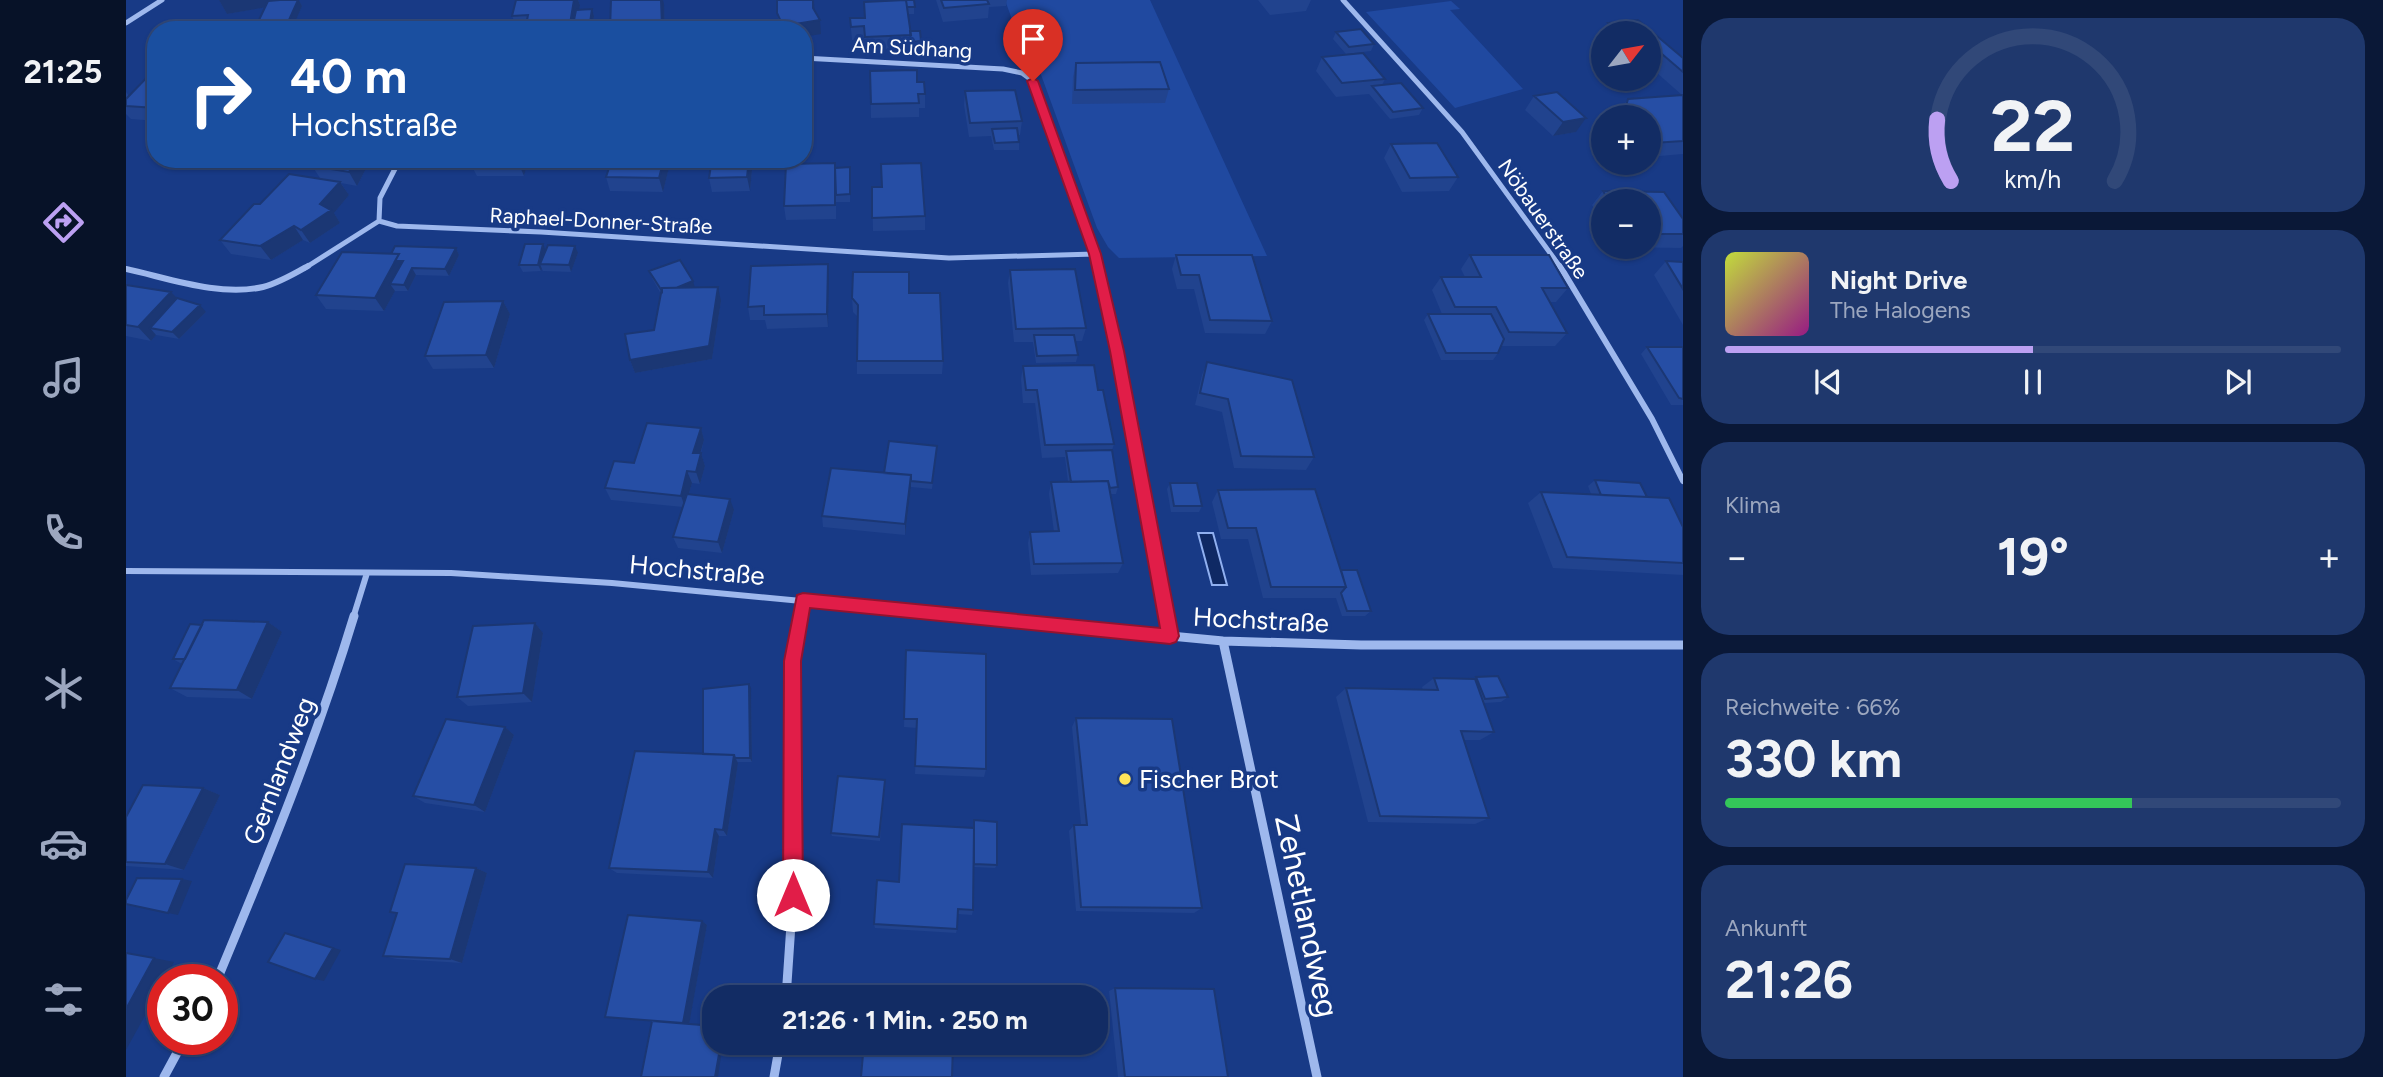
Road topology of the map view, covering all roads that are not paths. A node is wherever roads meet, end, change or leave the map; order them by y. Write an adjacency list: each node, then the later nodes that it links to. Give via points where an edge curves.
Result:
1 (162, 0): 3 (street)
2 (1343, 0): 9 (street, Nöbauerstraße, via 1462,132 1559,265 1652,419)
3 (126, 23)
4 (812, 59): 7 (street, Am Südhang, via 1028,75)
5 (395, 168): 6 (street, via 378,202)
6 (379, 221): 7 (street, Raphael-Donner-Straße, via 397,226 948,258); 8 (street, via 292,274 251,289 227,289)
7 (1095, 254): 13 (street)
8 (126, 269)
9 (1683, 481)
10 (126, 571): 11 (street, Hochstraße)
11 (367, 573): 12 (street, Hochstraße, via 599,582); 16 (street, Gernlandweg, via 330,696)
12 (803, 600): 13 (street, Hochstraße); 17 (street, via 793,661 793,895)
13 (1170, 636): 14 (street, Hochstraße)
14 (1223, 642): 15 (street, Hochstraße); 22 (street, Zehetlandweg)
15 (1683, 645)
16 (224, 964)
17 (787, 985)
18 (176, 1055): 20 (street)
19 (778, 1055): 21 (street)
20 (164, 1077)
21 (774, 1077)
22 (1317, 1077)

